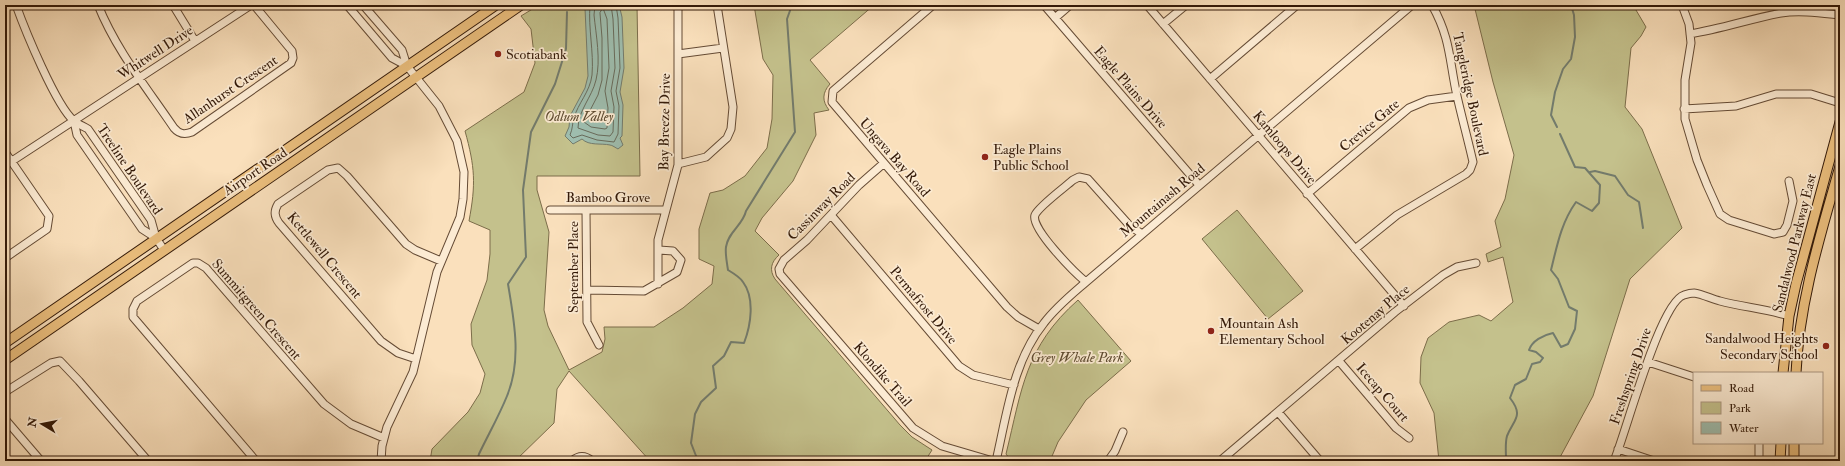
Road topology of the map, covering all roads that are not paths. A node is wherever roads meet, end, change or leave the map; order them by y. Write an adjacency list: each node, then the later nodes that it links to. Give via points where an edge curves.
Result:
1 (16, 5): 35 (street, Treeline Boulevard, via 45,73)
2 (98, 5): 30 (street)
3 (174, 5): 25 (street)
4 (251, 5): 25 (street, Whitwell Drive)
5 (254, 5): 30 (street, Allanhurst Crescent, via 292,51 291,63 192,132 177,132)
6 (347, 5): 28 (street, via 392,58)
7 (363, 5): 28 (street, via 402,50)
8 (496, 5): 28 (main road, Airport Road)
9 (521, 5): 29 (main road, Airport Road)
10 (678, 5): 27 (street, Bay Breeze Drive)
11 (717, 5): 26 (street)
12 (933, 5): 40 (street, Ungava Bay Road, via 833,90 834,105)
13 (1044, 5): 22 (street, Eagle Plains Drive)
14 (1070, 5): 22 (street)
15 (1146, 5): 23 (street, Kamloops Drive)
16 (1186, 5): 23 (street)
17 (1297, 5): 31 (street)
18 (1412, 5): 37 (street, Mountainash Road)
19 (1432, 5): 32 (street, Tangleridge Boulevard, via 1446,34)
20 (1682, 5): 24 (street)
21 (1840, 15): 24 (street, via 1781,13)
22 (1055, 18): 44 (street, Eagle Plains Drive)
23 (1163, 24): 31 (street, Kamloops Drive)
24 (1690, 34): 34 (street)
25 (195, 41): 30 (street, Whitwell Drive)
26 (723, 48): 27 (street); 41 (street, via 733,109 730,132 706,157)
27 (678, 54): 41 (street, Bay Breeze Drive)
28 (407, 66): 29 (street); 51 (main road, Airport Road)
29 (416, 77): 53 (main road, Airport Road); 56 (street, via 449,123 457,141 464,172 460,217)
30 (139, 78): 35 (street, Whitwell Drive)
31 (1210, 79): 37 (street, Kamloops Drive)
32 (1457, 96): 45 (street, Crevice Gate, via 1428,100 1408,108); 52 (street, Tangleridge Boulevard, via 1473,162 1470,170 1397,215)
33 (1840, 103): 34 (street, via 1811,94 1776,94 1736,106)
34 (1684, 109): 43 (street, via 1697,160 1720,214 1748,227 1774,234 1783,232 1793,201)
35 (74, 121): 39 (street, Whitwell Drive); 51 (street, Treeline Boulevard, via 78,135 142,229); 51 (street, Treeline Boulevard, via 88,129 151,220)
36 (1840, 122): 63 (main road, Sandalwood Parkway East)
37 (1258, 135): 44 (street, Mountainash Road); 45 (street, Kamloops Drive)
38 (5, 152): 39 (street)
39 (12, 161): 55 (street, via 49,216 49,223 47,229)
40 (884, 163): 49 (street, Cassinway Road); 64 (street, Ungava Bay Road, via 1007,307 1018,317)
41 (678, 164): 48 (street, Bay Breeze Drive, via 678,172)
42 (1840, 166): 72 (main road, Sandalwood Parkway East, via 1802,315)
43 (1789, 181)
44 (1199, 185): 50 (street, Mountainash Road)
45 (1307, 194): 52 (street, Kamloops Drive)
46 (550, 210): 47 (street, Bamboo Grove)
47 (586, 210): 48 (street, Bamboo Grove); 61 (street, September Place)
48 (666, 210): 54 (street, Bay Breeze Drive, via 658,240)
49 (831, 215): 58 (street, Cassinway Road, via 784,260); 74 (street, Permafrost Drive, via 959,366 973,376)
50 (1142, 234): 59 (street, Mountainash Road); 59 (street, via 1130,226 1088,178 1079,177 1073,180 1035,214 1034,220 1038,230)
51 (156, 238): 53 (street, Treeline Boulevard); 65 (main road, Airport Road)
52 (1355, 249): 62 (street, Kamloops Drive)
53 (164, 250): 68 (main road, Airport Road)
54 (659, 250): 60 (street, Bay Breeze Drive); 60 (street, via 673,251 681,260 677,272)
55 (5, 258)
56 (440, 262): 67 (street); 67 (street, Kettlewell Crescent, via 406,244 338,168 328,170 275,208 279,222 381,341 398,353)
57 (1476, 263): 62 (street, Kootenay Place, via 1457,266)
58 (780, 269): 92 (street, Klondike Trail, via 783,278 913,428 946,448)
59 (1086, 282): 64 (street, Mountainash Road, via 1054,311)
60 (658, 284): 61 (street, via 644,291)
61 (587, 290): 66 (street, September Place, via 587,322)
62 (1404, 306): 69 (street, Kootenay Place)
63 (1789, 316): 70 (street, Freshspring Drive, via 1694,293 1683,295 1670,308 1651,347); 71 (main road, Sandalwood Parkway East)
64 (1039, 329): 74 (street, Mountainash Road, via 1024,357)
65 (5, 343)
66 (600, 345)
67 (416, 359): 79 (street, via 411,379 390,418)
68 (5, 360)
69 (1339, 361): 76 (street, Kootenay Place); 80 (street, Icecap Court, via 1396,428)
70 (1648, 362): 73 (street); 84 (street, Freshspring Drive)
71 (1783, 372)
72 (1796, 372)
73 (1693, 377)
74 (1014, 385): 92 (street, Mountainash Road)
75 (5, 392): 87 (street, via 51,363 60,361)
76 (1278, 412): 85 (street, Kootenay Place); 94 (street)
77 (5, 419): 86 (street)
78 (1123, 432): 93 (street)
79 (384, 438): 88 (street, Summitgreen Crescent, via 351,424 324,404 206,268 193,263 137,301 133,309 134,317); 89 (street)
80 (1409, 438)
81 (1759, 444): 97 (street)
82 (1781, 444): 98 (main road)
83 (1794, 444): 99 (main road)
84 (1618, 449): 95 (street, Freshspring Drive); 96 (street)
85 (1223, 460)
86 (41, 461)
87 (148, 461)
88 (256, 461)
89 (381, 461)
90 (572, 461): 91 (street, via 582,456)
91 (592, 461)
92 (994, 461)
93 (1108, 461)
94 (1320, 461)
95 (1614, 461)
96 (1654, 461)
97 (1757, 461)
98 (1780, 461)
99 (1794, 461)

